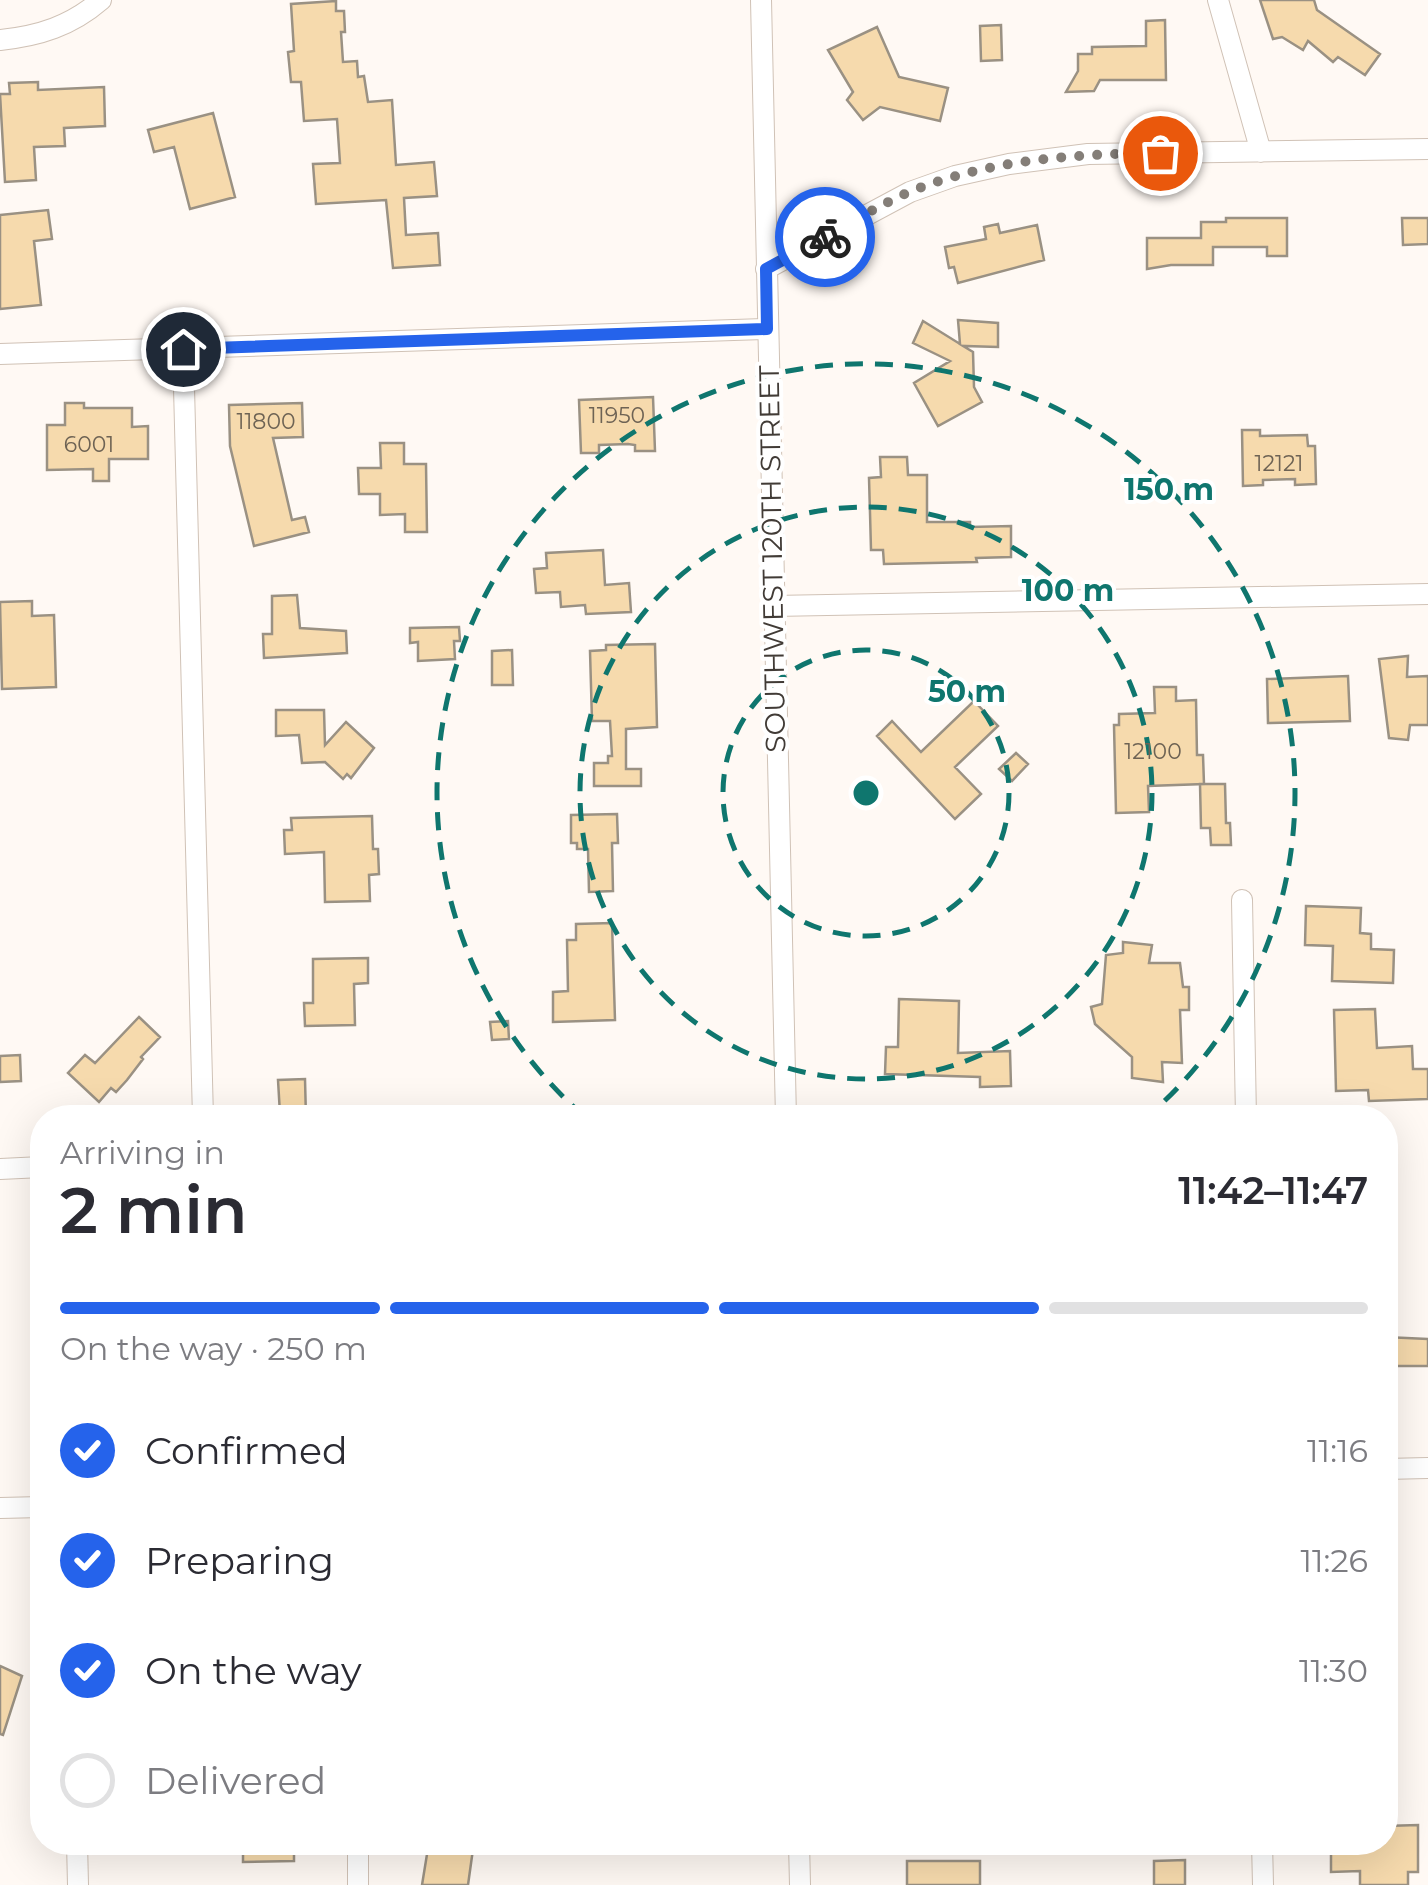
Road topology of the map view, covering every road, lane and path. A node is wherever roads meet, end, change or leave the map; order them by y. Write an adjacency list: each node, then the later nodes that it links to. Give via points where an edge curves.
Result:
1 (101, 0): 4 (street, via 61,27)
2 (761, 0): 7 (street, SOUTHWEST 120TH STREET)
3 (1218, 0): 6 (street)
4 (0, 40)
5 (1428, 149): 6 (street)
6 (1260, 152): 7 (street, via 1088,154 979,170 910,192)
7 (766, 269): 8 (street, SOUTHWEST 120TH STREET)
8 (767, 329): 9 (street); 12 (street, SOUTHWEST 120TH STREET)
9 (183, 349): 10 (street); 14 (street)
10 (0, 354)
11 (1428, 594): 12 (street)
12 (773, 606): 15 (street, SOUTHWEST 120TH STREET)
13 (1242, 900): 16 (street)
14 (203, 1105)
15 (786, 1105)
16 (1246, 1105)
17 (30, 1167): 18 (street)
18 (0, 1168)
19 (1428, 1468): 20 (street)
20 (1398, 1469)
21 (30, 1507): 22 (street)
22 (0, 1508)
23 (77, 1855): 27 (street)
24 (358, 1855): 28 (street)
25 (799, 1855): 29 (street)
26 (1262, 1855): 30 (street)
27 (78, 1885)
28 (358, 1885)
29 (800, 1885)
30 (1262, 1885)

